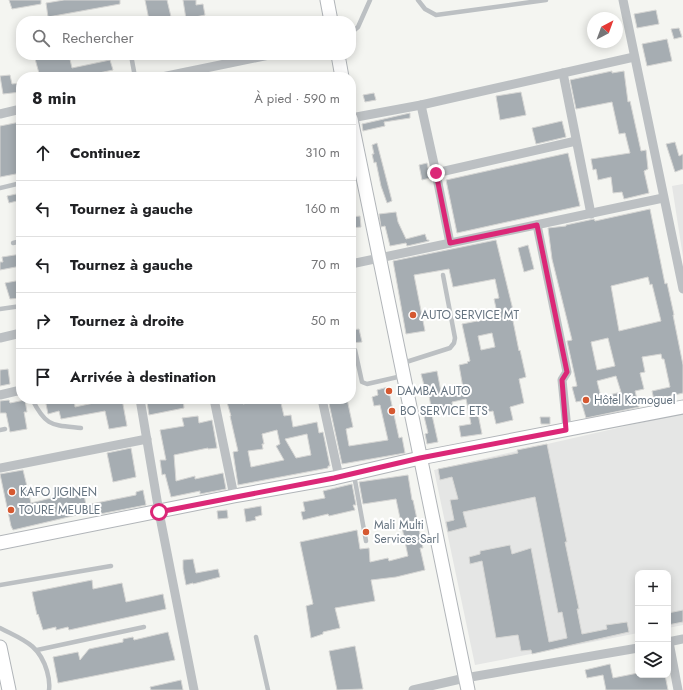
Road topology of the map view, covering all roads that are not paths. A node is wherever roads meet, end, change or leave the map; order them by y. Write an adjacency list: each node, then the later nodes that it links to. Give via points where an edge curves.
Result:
1 (327, 0): 6 (main road)
2 (370, 0): 7 (lane)
3 (418, 0): 4 (lane, via 425,9 436,15)
4 (546, 0)
5 (623, 0): 8 (street)
6 (330, 16)
7 (356, 29)
8 (634, 57): 15 (street); 25 (street)
9 (132, 60): 12 (lane)
10 (245, 60): 13 (street)
11 (339, 60): 14 (main road)
12 (134, 72)
13 (186, 72)
14 (341, 72)
15 (562, 73): 16 (street); 20 (street)
16 (421, 105): 19 (street); 22 (street)
17 (16, 110): 18 (street)
18 (0, 114)
19 (356, 118)
20 (576, 142): 22 (street); 26 (street)
21 (356, 144): 31 (main road)
22 (436, 173): 30 (street)
23 (16, 184): 24 (lane)
24 (0, 188)
25 (664, 198): 26 (street); 34 (street)
26 (590, 214): 27 (street)
27 (537, 225): 30 (street); 49 (street, via 567,372 562,380)
28 (16, 242): 29 (lane)
29 (13, 243)
30 (450, 243): 31 (street)
31 (379, 258): 32 (street); 40 (main road)
32 (356, 263)
33 (442, 275): 40 (lane, via 454,343 450,348)
34 (683, 290)
35 (16, 307): 36 (lane)
36 (0, 309)
37 (16, 334): 38 (street)
38 (0, 338)
39 (356, 355): 40 (lane, via 362,382 367,384)
40 (402, 370): 51 (main road)
41 (16, 391): 42 (street)
42 (0, 395)
43 (34, 404): 48 (lane, via 44,418 53,425)
44 (141, 404): 50 (street)
45 (215, 404): 55 (street)
46 (323, 404): 54 (street)
47 (683, 407): 49 (main road)
48 (81, 428)
49 (567, 429): 51 (main road)
50 (148, 439): 52 (street); 56 (street)
51 (420, 458): 53 (main road); 70 (main road)
52 (0, 468)
53 (353, 474): 54 (main road); 57 (lane)
54 (339, 477): 55 (main road)
55 (234, 496): 56 (main road)
56 (159, 512): 58 (main road); 73 (street)
57 (366, 541)
58 (0, 543)
59 (111, 566): 60 (lane)
60 (0, 585)
61 (0, 628): 68 (lane)
62 (144, 628): 68 (lane)
63 (256, 637): 74 (lane)
64 (683, 639): 65 (street)
65 (671, 641)
66 (0, 647): 71 (main road)
67 (635, 649): 70 (street)
68 (37, 650): 72 (lane, via 44,660 50,682)
69 (671, 656): 76 (street)
70 (466, 684): 75 (street)
71 (9, 690)
72 (49, 690)
73 (194, 690)
74 (268, 690)
75 (413, 690)
76 (678, 690)

